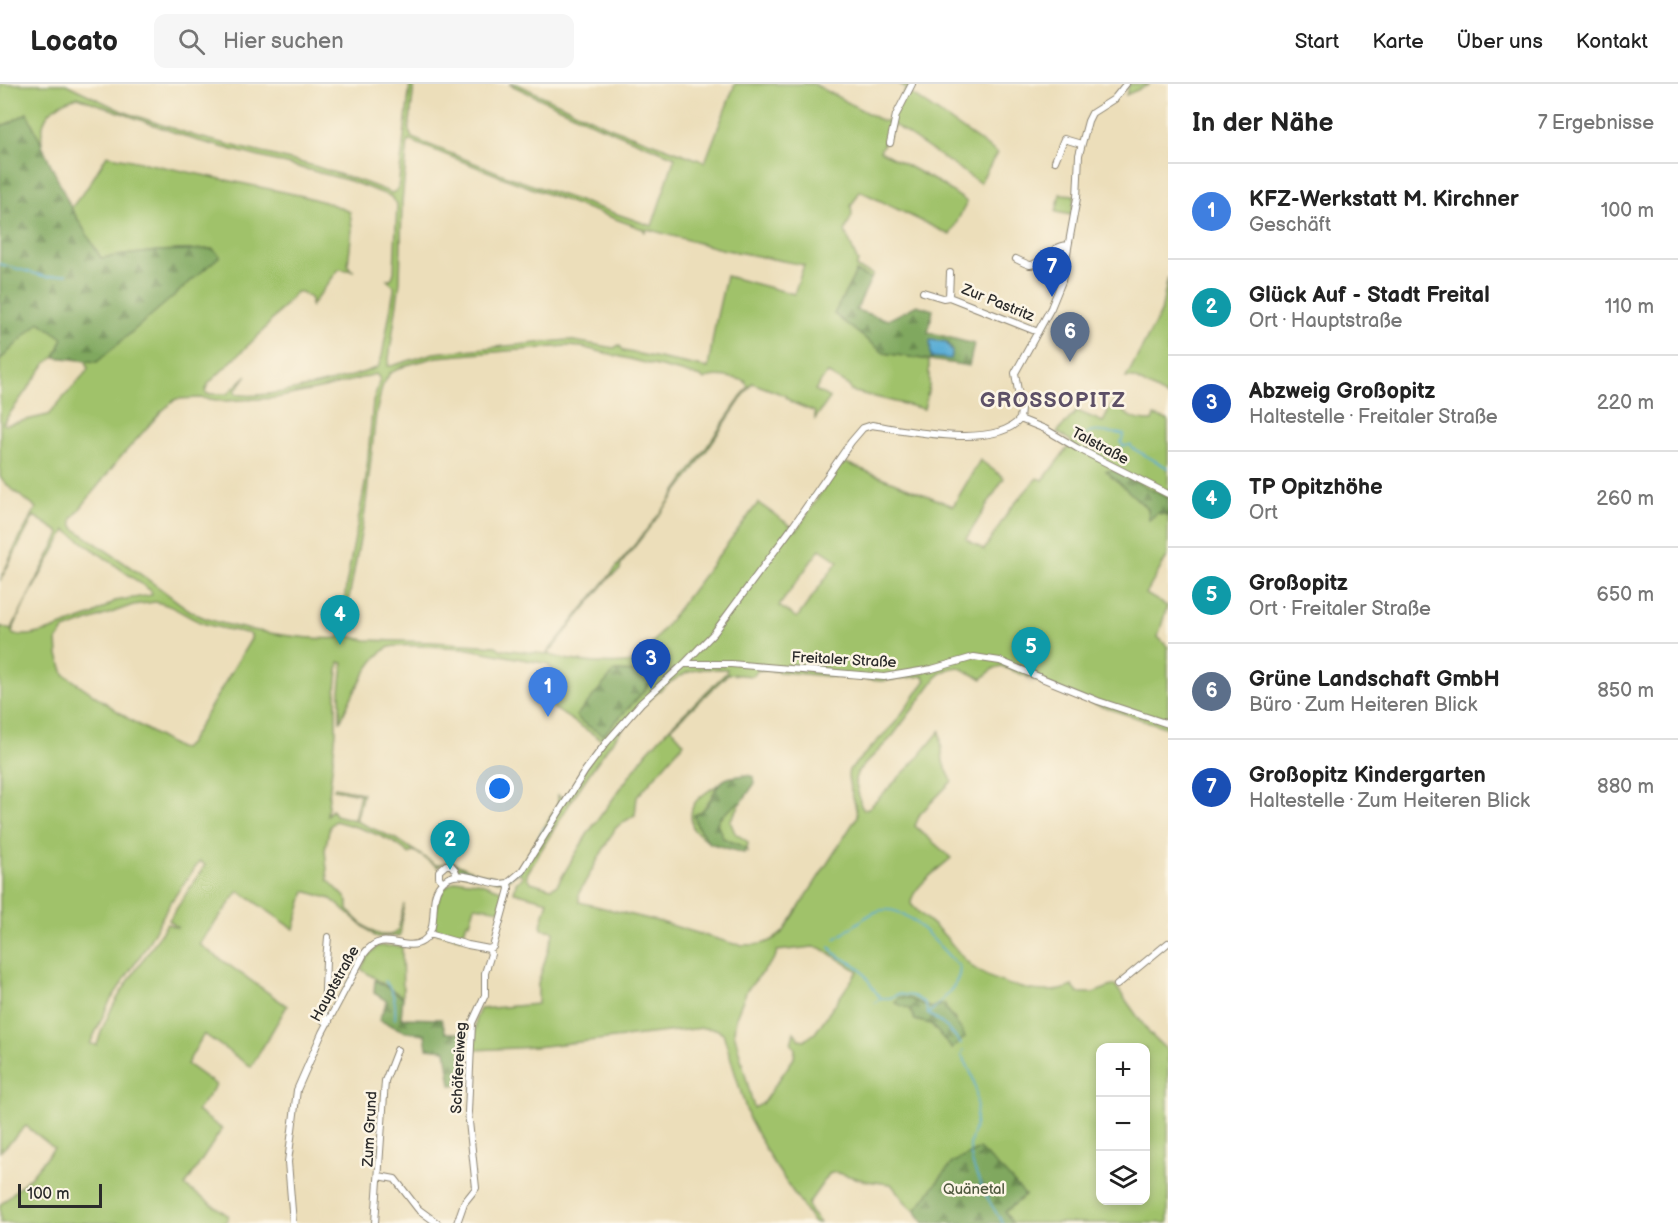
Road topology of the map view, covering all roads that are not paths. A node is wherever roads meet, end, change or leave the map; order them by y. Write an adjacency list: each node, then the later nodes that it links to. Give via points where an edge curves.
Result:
1 (912, 84): 3 (street, via 896,115)
2 (1126, 84): 4 (street, via 1114,99 1092,113)
3 (890, 143)
4 (1081, 144): 5 (street, via 1064,139); 6 (street)
5 (1055, 161)
6 (1068, 245): 7 (street, via 1057,247 1035,264); 11 (street, via 1062,281)
7 (1016, 259)
8 (950, 273): 10 (street, Zur Pastritz)
9 (923, 292): 10 (street, Zur Pastritz)
10 (949, 297): 11 (street, Zur Pastritz)
11 (1038, 332): 12 (street, via 1015,373)
12 (1020, 419): 13 (street, Talstraße); 14 (street, via 1009,429 989,434 932,436 872,425 863,428 724,620)
13 (1168, 494)
14 (684, 664): 15 (street, Freitaler Straße, via 731,664 884,677 981,657); 18 (street, via 640,703 606,743 522,871)
15 (1168, 724)
16 (457, 875): 17 (street); 17 (street, via 451,865 446,866 440,871); 18 (street)
17 (442, 882): 19 (street)
18 (508, 883): 22 (street, Schäfereiweg, via 493,947)
19 (429, 934): 22 (street); 24 (street, Hauptstraße, via 417,943 378,941 371,945)
20 (328, 938): 24 (street, via 324,1021)
21 (1168, 943): 23 (street)
22 (489, 949): 30 (street, Schäfereiweg, via 485,995 472,1023 468,1112 476,1188 464,1203)
23 (1117, 985)
24 (329, 1022): 27 (street, Hauptstraße, via 297,1090 288,1162)
25 (397, 1050): 26 (street, Zum Grund, via 385,1081)
26 (379, 1176): 28 (street, Zum Grund); 29 (street, Zum Grund, via 395,1179 418,1209)
27 (293, 1223)
28 (375, 1223)
29 (437, 1223)
30 (457, 1223)

